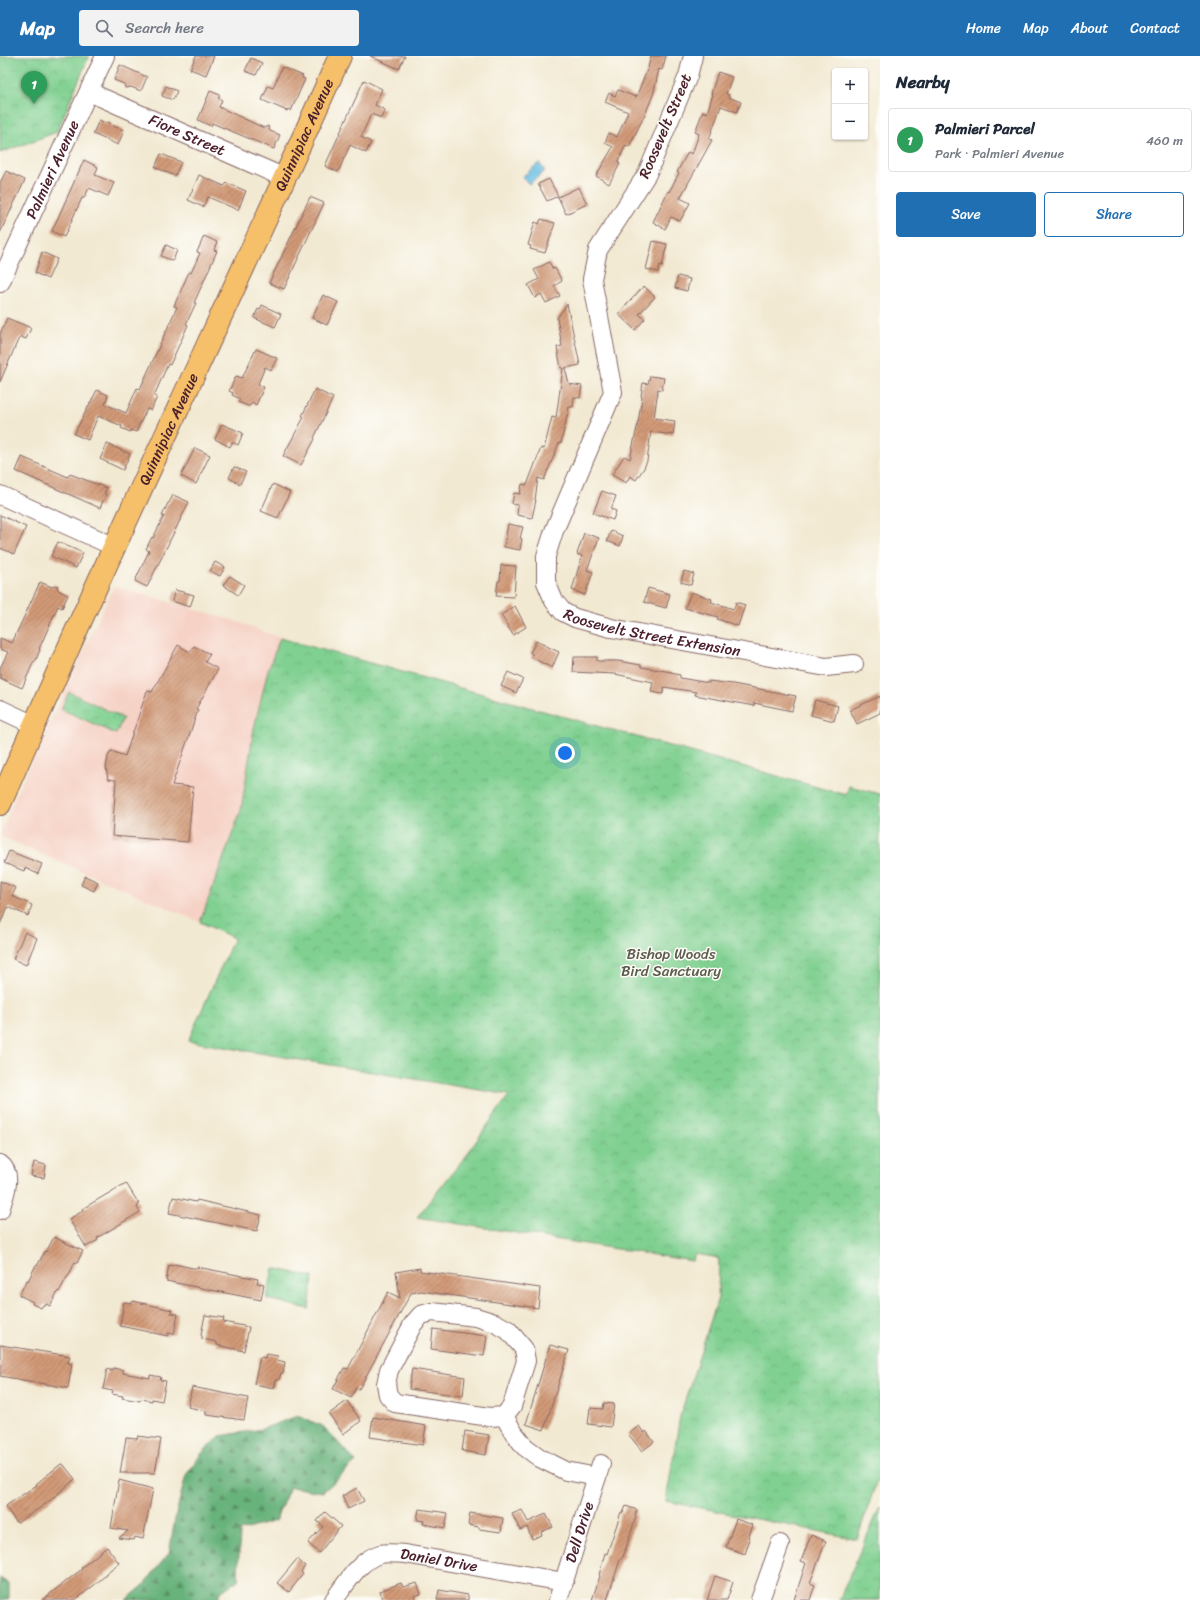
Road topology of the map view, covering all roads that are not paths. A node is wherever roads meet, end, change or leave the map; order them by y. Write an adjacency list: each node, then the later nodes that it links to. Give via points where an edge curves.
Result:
1 (105, 56): 4 (street, Palmieri Avenue)
2 (340, 56): 5 (main road, Quinnipiac Avenue)
3 (693, 56): 6 (street, Roosevelt Street, via 688,76 647,174 598,250)
4 (89, 92): 5 (street, Fiore Street); 7 (street, Palmieri Avenue)
5 (285, 178): 9 (main road, Quinnipiac Avenue)
6 (592, 279): 10 (street, Roosevelt Street Extension, via 613,392 554,531 546,556 546,582 554,601 563,612 575,618 610,628 826,667)
7 (0, 283)
8 (0, 495): 9 (street)
9 (115, 547): 12 (main road, Quinnipiac Avenue)
10 (854, 664)
11 (0, 709): 12 (street)
12 (34, 725): 13 (main road, Quinnipiac Avenue)
13 (0, 804)
14 (0, 1164): 15 (street, via 7,1172 8,1182)
15 (0, 1210)
16 (504, 1416): 16 (street, via 512,1406 526,1360 520,1344 508,1330 476,1317 432,1312 421,1315 413,1324 389,1370 386,1384 388,1395 395,1403 490,1417); 18 (street, Dell Drive, via 525,1447 540,1458 566,1471 599,1471)
17 (780, 1544): 21 (street)
18 (564, 1582): 19 (street, Daniel Drive, via 406,1554 382,1553 374,1556 354,1573); 20 (street, Dell Drive)
19 (334, 1600)
20 (558, 1600)
21 (760, 1600)

